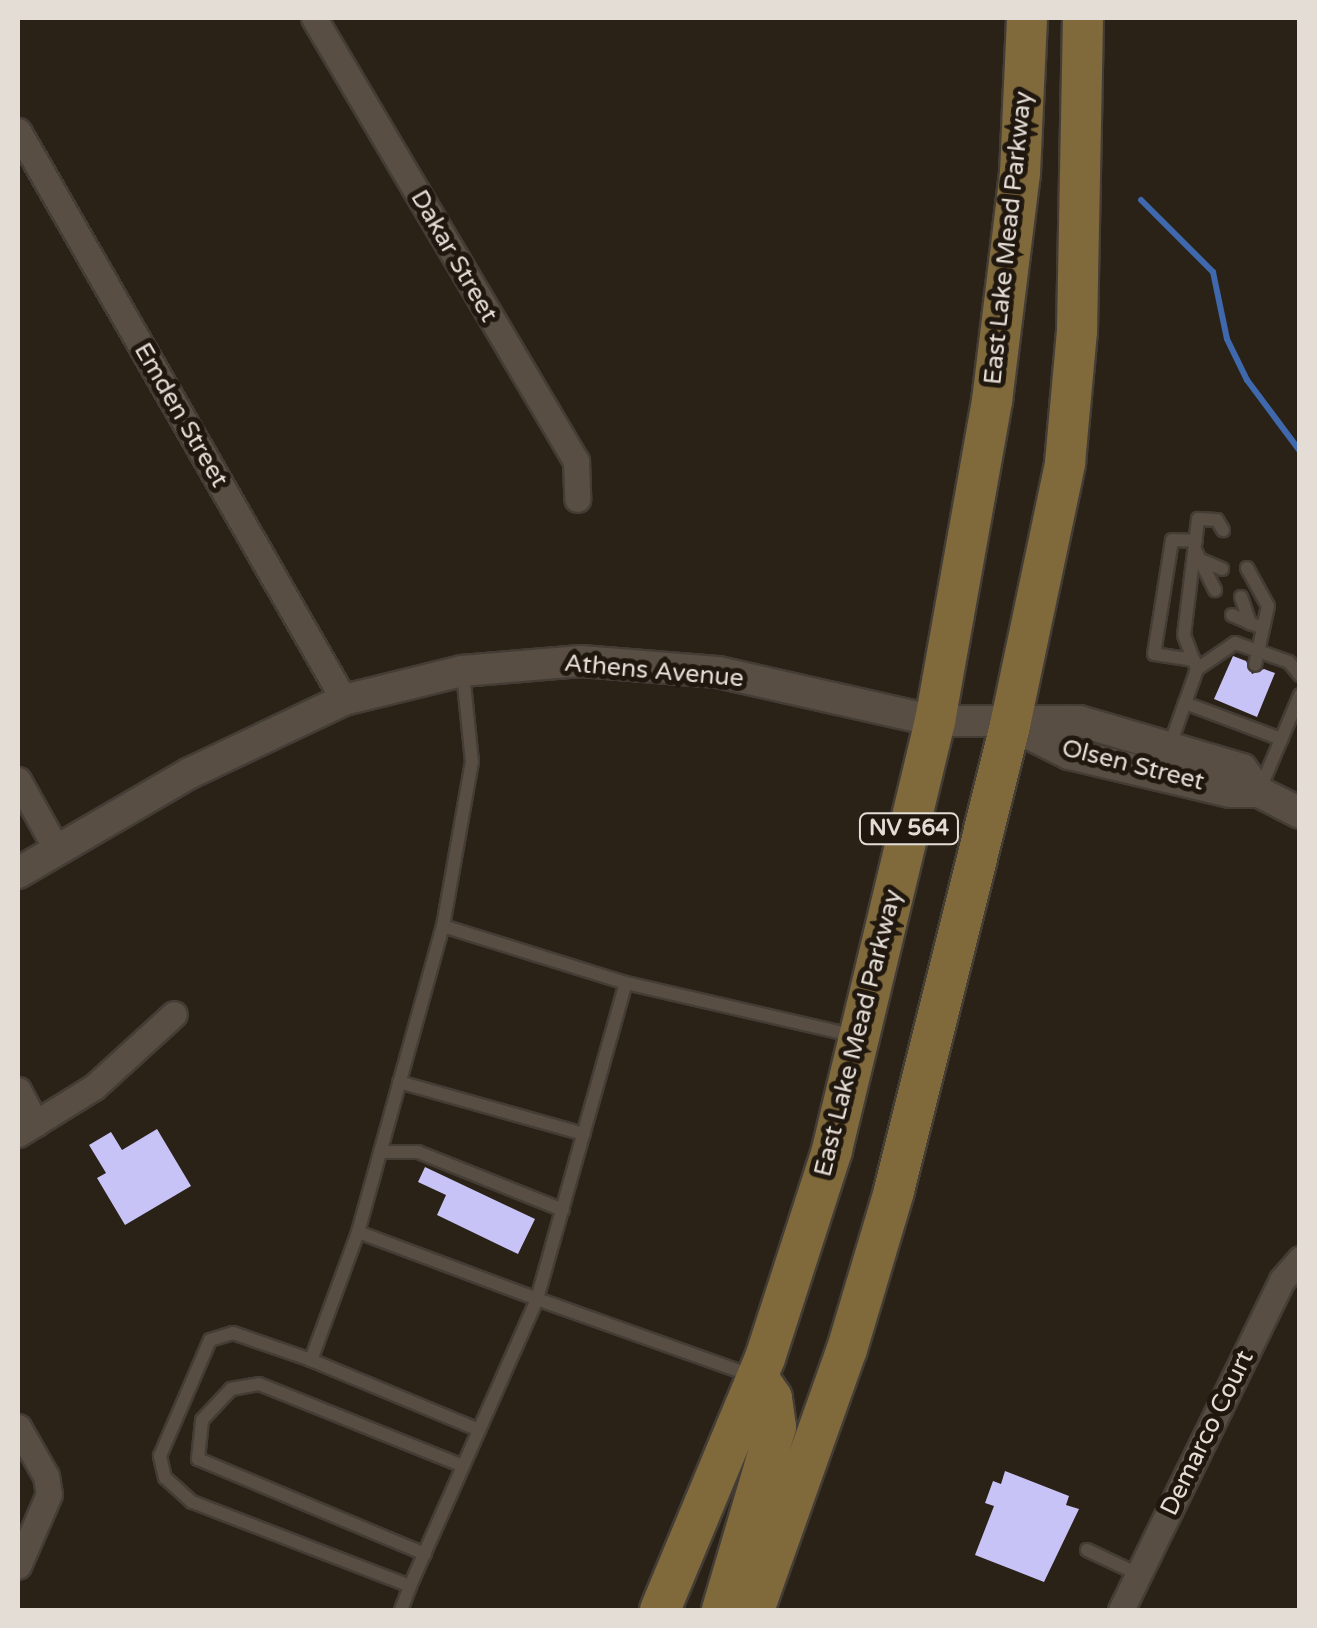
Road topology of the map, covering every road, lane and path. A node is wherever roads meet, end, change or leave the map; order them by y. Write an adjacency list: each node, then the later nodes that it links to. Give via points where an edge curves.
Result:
1 (314, 18): 5 (street, Dakar Street, via 576,462)
2 (1028, 18): 21 (main road, East Lake Mead Parkway / NV 564, via 1020,172 992,401)
3 (1083, 18): 21 (main road, East Lake Mead Parkway / NV 564, via 1078,331 1065,463)
4 (18, 131): 19 (street, Emden Street)
5 (578, 499)
6 (1223, 530): 7 (lane, via 1217,520 1198,519)
7 (1197, 550): 9 (lane); 10 (lane); 15 (lane, via 1184,635); 15 (lane, via 1172,540 1154,654)
8 (1248, 568): 13 (lane, via 1268,606)
9 (1222, 569)
10 (1215, 590)
11 (1241, 597): 13 (lane)
12 (1232, 615): 13 (lane)
13 (1256, 625): 14 (lane)
14 (1257, 658): 15 (lane, via 1236,643); 17 (lane, via 1289,662)
15 (1195, 665): 20 (lane)
16 (462, 670): 19 (street, Athens Avenue); 21 (street, Athens Avenue, via 581,661 718,672); 29 (lane, via 472,762)
17 (1300, 675)
18 (1300, 694): 22 (lane)
19 (344, 700): 27 (street, Athens Avenue, via 222,757)
20 (1185, 703): 22 (lane, via 1236,715); 23 (lane)
21 (972, 723): 23 (street, Olsen Street, via 1078,721); 25 (street, Olsen Street, via 1069,754 1230,792); 32 (main road, East Lake Mead Parkway / NV 564); 55 (main road, East Lake Mead Parkway / NV 564, via 894,1191 847,1349)
22 (1281, 739): 25 (lane)
23 (1170, 744): 25 (street, Olsen Street, via 1242,769)
24 (18, 780): 27 (street)
25 (1259, 792): 26 (street, Olsen Street)
26 (1300, 812)
27 (57, 850): 28 (street, Athens Avenue)
28 (18, 874)
29 (443, 926): 30 (lane); 33 (lane)
30 (626, 983): 32 (lane); 36 (lane)
31 (174, 1014): 35 (street, via 94,1088)
32 (859, 1037): 43 (main road, East Lake Mead Parkway / NV 564, via 832,1150)
33 (400, 1082): 36 (lane); 37 (lane)
34 (18, 1090): 35 (street)
35 (27, 1129)
36 (584, 1134): 38 (lane)
37 (380, 1152): 38 (lane, via 418,1152); 39 (lane)
38 (563, 1210): 41 (lane)
39 (358, 1232): 41 (lane); 42 (lane)
40 (1300, 1259): 50 (street, Demarco Court, via 1282,1280)
41 (538, 1299): 43 (lane); 45 (lane)
42 (311, 1360): 45 (lane); 51 (lane, via 232,1333 210,1340 160,1456 165,1478 192,1502)
43 (758, 1378): 53 (main road, East Lake Mead Parkway / NV 564); 54 (main road, via 772,1398 776,1427)
44 (18, 1427): 49 (street, via 46,1476 48,1494)
45 (480, 1430): 46 (lane)
46 (463, 1466): 48 (lane); 48 (lane, via 259,1384 231,1389 202,1420 198,1459)
47 (1088, 1550): 50 (lane)
48 (424, 1554): 51 (lane)
49 (18, 1566)
50 (1138, 1574): 56 (street, Demarco Court)
51 (410, 1586): 52 (lane)
52 (401, 1610)
53 (660, 1610)
54 (722, 1610)
55 (754, 1610)
56 (1120, 1610)

